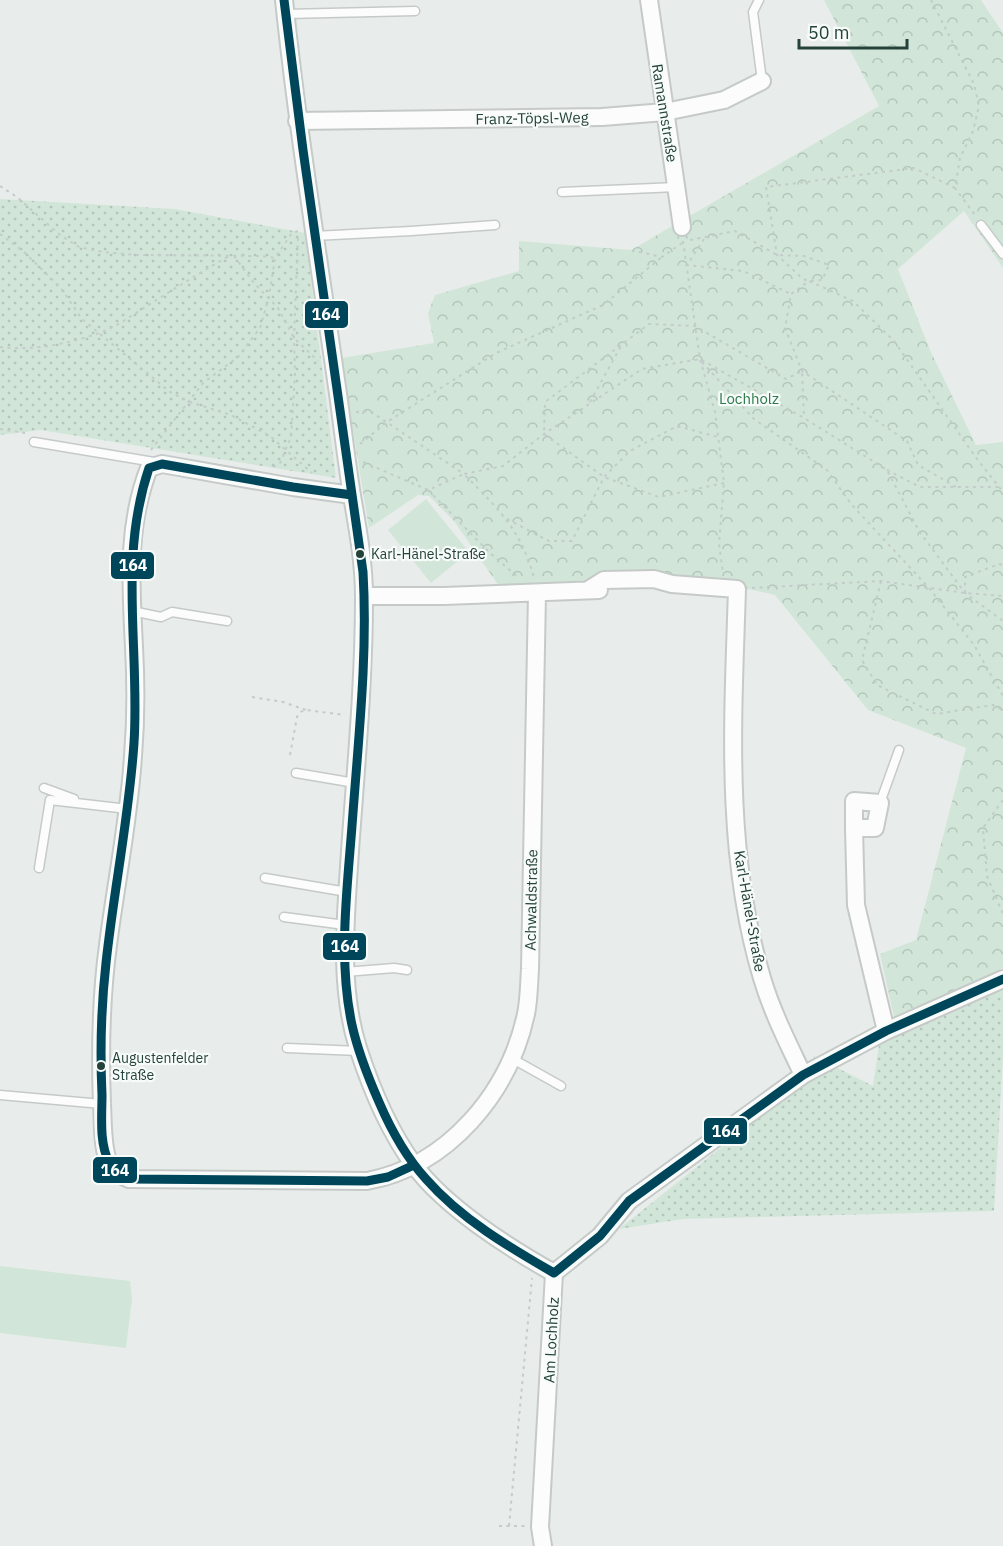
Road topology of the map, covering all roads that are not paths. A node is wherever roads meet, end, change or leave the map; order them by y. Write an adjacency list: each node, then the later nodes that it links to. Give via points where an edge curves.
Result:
1 (649, 0): 6 (street, Ramannstraße)
2 (759, 0): 5 (lane, via 753,12)
3 (285, 7): 4 (lane); 7 (street)
4 (415, 11)
5 (762, 81): 6 (street, Franz-Töpsl-Weg, via 724,100)
6 (665, 112): 7 (street, Franz-Töpsl-Weg, via 602,117); 8 (street, Ramannstraße)
7 (297, 121): 12 (street)
8 (677, 187): 9 (lane); 13 (street, Ramannstraße)
9 (562, 192)
10 (495, 225): 12 (lane, via 411,231)
11 (981, 225): 14 (lane)
12 (308, 230): 17 (street, via 335,373)
13 (682, 234)
14 (1003, 254)
15 (34, 442): 16 (lane)
16 (156, 463): 17 (street); 20 (street, via 142,486 131,542)
17 (352, 495): 19 (street, via 361,540)
18 (537, 593): 19 (street); 41 (street, Achwaldstraße, via 530,969 526,1014); 42 (street, Karl-Hänel-Straße, via 588,590 604,580 654,579 732,588 732,776 739,871 762,979)
19 (364, 596): 24 (street)
20 (132, 610): 21 (lane, via 161,617 172,612); 28 (street, via 136,699)
21 (226, 621)
22 (899, 750): 26 (lane)
23 (296, 773): 24 (lane)
24 (355, 783): 32 (street)
25 (44, 788): 27 (lane)
26 (880, 803): 29 (street, via 875,828); 29 (street, via 854,801)
27 (86, 804): 28 (lane); 30 (lane, via 50,800)
28 (128, 808): 45 (street, via 103,1001)
29 (854, 828): 38 (street, via 856,905)
30 (39, 868)
31 (265, 879): 32 (lane)
32 (347, 892): 34 (street)
33 (284, 916): 34 (lane)
34 (345, 925): 36 (street)
35 (407, 970): 36 (lane)
36 (345, 972): 40 (street)
37 (1003, 979): 38 (street)
38 (886, 1031): 42 (street)
39 (287, 1048): 40 (lane)
40 (360, 1052): 46 (street, via 392,1128)
41 (511, 1058): 43 (lane); 46 (street, Achwaldstraße, via 495,1092 474,1119 453,1140)
42 (803, 1075): 47 (street, via 629,1201 600,1236)
43 (561, 1086)
44 (0, 1095): 45 (lane)
45 (102, 1104): 46 (street, via 107,1160 115,1173 129,1179 367,1181)
46 (414, 1165): 47 (street, via 461,1211)
47 (555, 1273): 48 (street, Am Lochholz, via 540,1527)
48 (543, 1546)

